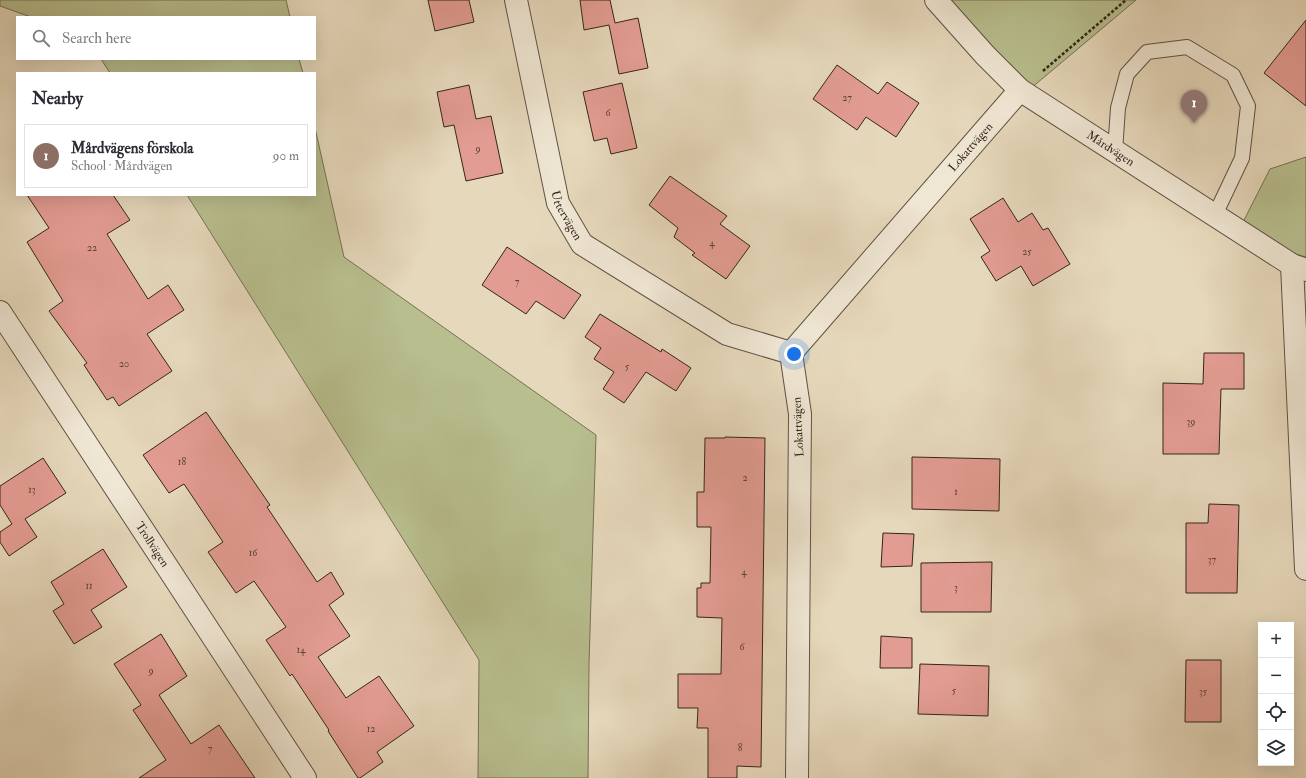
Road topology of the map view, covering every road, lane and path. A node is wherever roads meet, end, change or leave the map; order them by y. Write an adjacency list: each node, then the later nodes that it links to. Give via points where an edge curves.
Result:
1 (516, 0): 9 (street, Uttervägen, via 558,203 582,244 727,334)
2 (936, 0): 4 (street, Mårdvägen)
3 (1126, 0): 4 (path)
4 (1020, 90): 5 (street, Mårdvägen); 9 (street, Lokattvägen)
5 (1115, 151): 6 (street, Mårdvägen); 6 (lane, via 1118,108 1127,74 1147,52 1187,47 1232,75 1248,106 1242,158)
6 (1215, 215): 7 (street, Mårdvägen)
7 (1299, 268): 10 (street)
8 (0, 312): 11 (street, Trollvägen)
9 (790, 353): 12 (street, Lokattvägen, via 800,414)
10 (1306, 569)
11 (305, 778)
12 (797, 778)

